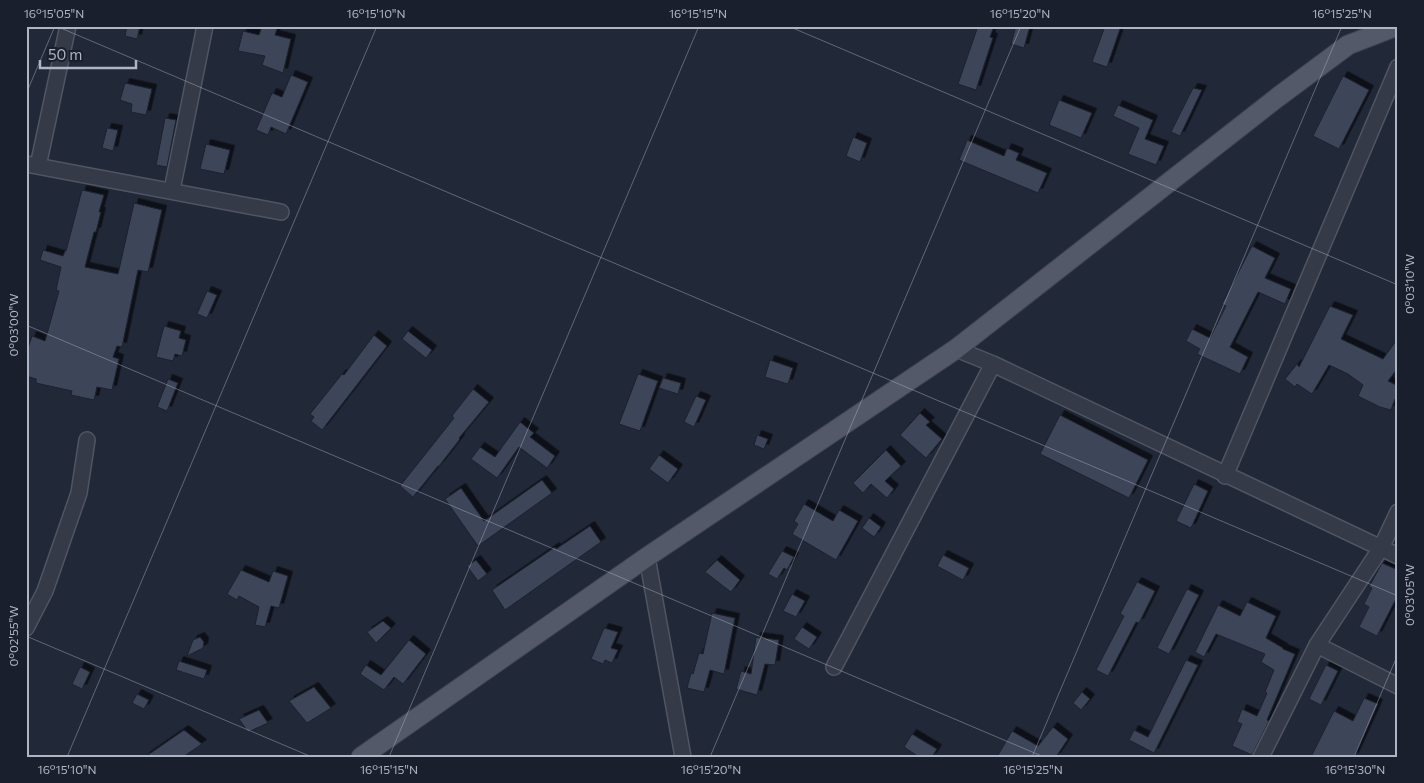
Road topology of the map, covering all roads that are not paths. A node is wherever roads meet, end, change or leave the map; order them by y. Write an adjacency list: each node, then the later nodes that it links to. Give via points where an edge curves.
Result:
1 (68, 26): 5 (street)
2 (205, 26): 6 (street)
3 (1397, 26): 8 (main road, via 1348,45)
4 (1398, 67): 11 (street)
5 (32, 165): 6 (street)
6 (172, 190): 7 (street)
7 (281, 212)
8 (956, 349): 9 (street); 15 (main road)
9 (993, 364): 11 (street); 18 (street)
10 (87, 440): 16 (street, via 78,493 45,591)
11 (1225, 476): 13 (street)
12 (1398, 512): 13 (street)
13 (1380, 548): 14 (street); 17 (street)
14 (1398, 556)
15 (647, 557): 20 (main road); 21 (street)
16 (26, 628)
17 (1317, 645): 19 (street); 22 (street)
18 (834, 667)
19 (1398, 686)
20 (361, 757)
21 (684, 757)
22 (1261, 757)

